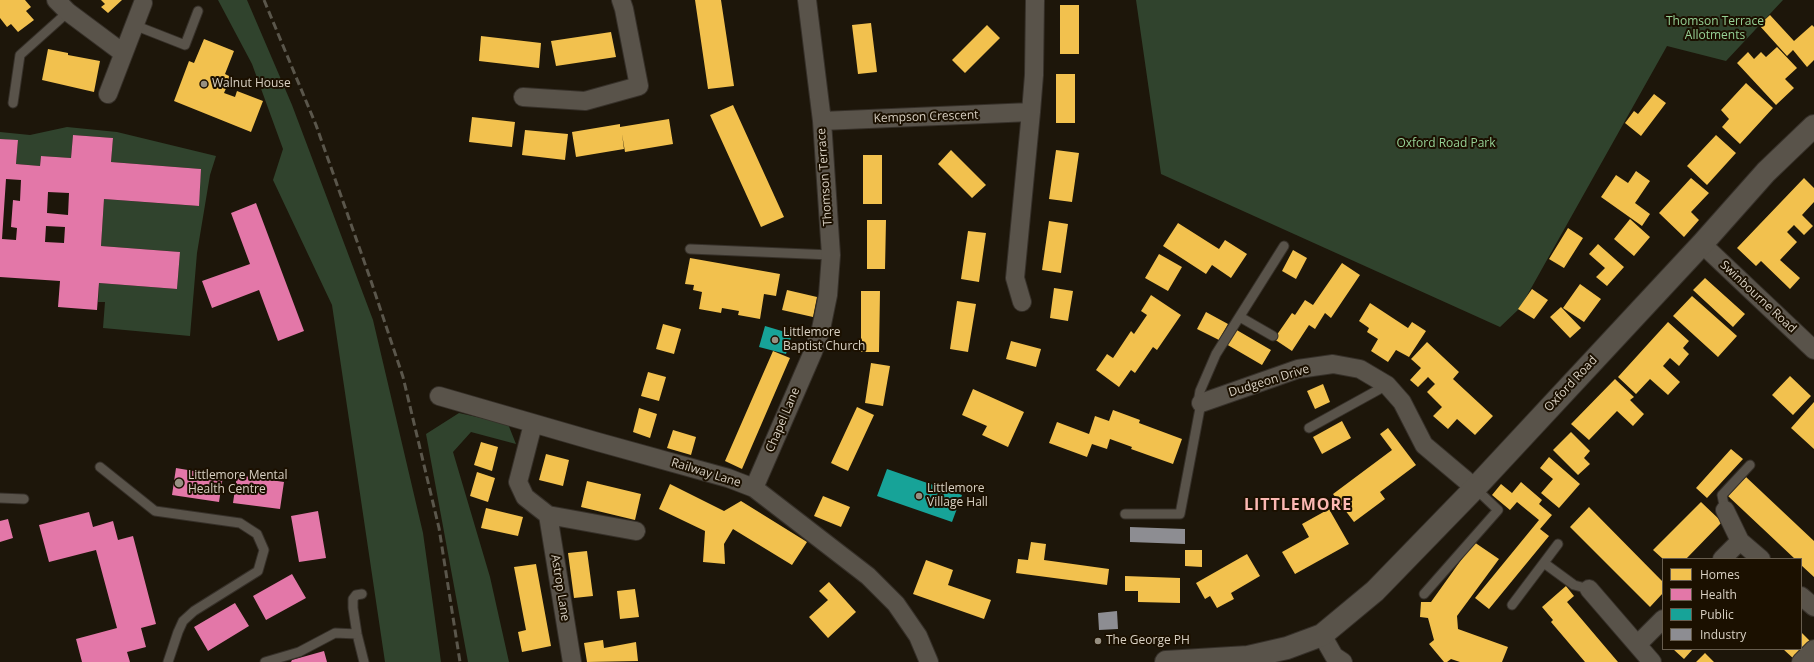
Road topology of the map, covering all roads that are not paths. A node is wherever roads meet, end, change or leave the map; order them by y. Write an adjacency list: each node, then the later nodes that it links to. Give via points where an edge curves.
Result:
1 (621, 0): 10 (street, via 639,86 585,102)
2 (807, 0): 13 (street, Thomson Terrace)
3 (1035, 0): 12 (street)
4 (143, 2): 7 (street)
5 (62, 6): 8 (street); 11 (lane, via 20,55)
6 (198, 11): 7 (lane, via 185,45)
7 (134, 25): 8 (street)
8 (123, 53): 9 (street)
9 (108, 94)
10 (523, 97)
11 (13, 103)
12 (1031, 112): 13 (street, Kempson Crescent); 19 (street, via 1015,278)
13 (822, 121): 18 (street, Thomson Terrace)
14 (1814, 126): 15 (street, Oxford Road, via 1766,172)
15 (1702, 244): 22 (street, Swinbourne Road); 32 (street, Oxford Road)
16 (1284, 246): 20 (lane)
17 (690, 249): 18 (lane)
18 (831, 255): 23 (street, Thomson Terrace, via 828,295)
19 (1022, 302)
20 (1240, 317): 21 (lane); 26 (lane, via 1216,354 1200,391)
21 (1273, 336)
22 (1814, 350)
23 (813, 352): 31 (street, Chapel Lane)
24 (1387, 385): 26 (street, Dudgeon Drive, via 1360,369 1333,364 1298,369); 28 (lane); 32 (street, Dudgeon Drive, via 1402,402 1424,445)
25 (440, 396): 27 (street, Railway Lane)
26 (1201, 403): 36 (lane, via 1180,514)
27 (533, 424): 31 (street, Railway Lane, via 728,478); 37 (street, via 518,482 525,497)
28 (1309, 428)
29 (1750, 465): 35 (lane, via 1722,495)
30 (100, 467): 55 (lane, via 155,511 240,523 257,534 264,550 258,571 194,611 183,622)
31 (754, 488): 59 (street, Railway Lane, via 868,576 896,604 918,636)
32 (1474, 488): 46 (lane, via 1498,510); 52 (street, Oxford Road, via 1374,591)
33 (0, 498): 34 (lane)
34 (24, 499)
35 (1725, 510): 39 (street)
36 (1125, 514)
37 (548, 515): 38 (street); 58 (street, Astrop Lane)
38 (636, 531)
39 (1740, 541): 41 (street); 42 (street)
40 (1558, 544): 43 (lane)
41 (1723, 558)
42 (1760, 558)
43 (1544, 563): 44 (lane, via 1574,585); 48 (lane)
44 (1589, 589): 53 (street)
45 (362, 594): 51 (lane, via 356,595 354,599)
46 (1424, 594)
47 (1802, 597): 49 (street)
48 (1512, 605)
49 (1814, 608)
50 (1662, 620): 53 (street)
51 (357, 634): 56 (lane, via 335,633 299,652); 57 (lane)
52 (1322, 635): 60 (street, Oxford Road, via 1287,648 1248,657); 61 (street, via 1334,656)
53 (1638, 644): 62 (street)
54 (1814, 649): 63 (street)
55 (168, 662)
56 (264, 662)
57 (364, 662)
58 (572, 662)
59 (929, 662)
60 (1166, 662)
61 (1343, 662)
62 (1652, 662)
63 (1801, 662)

